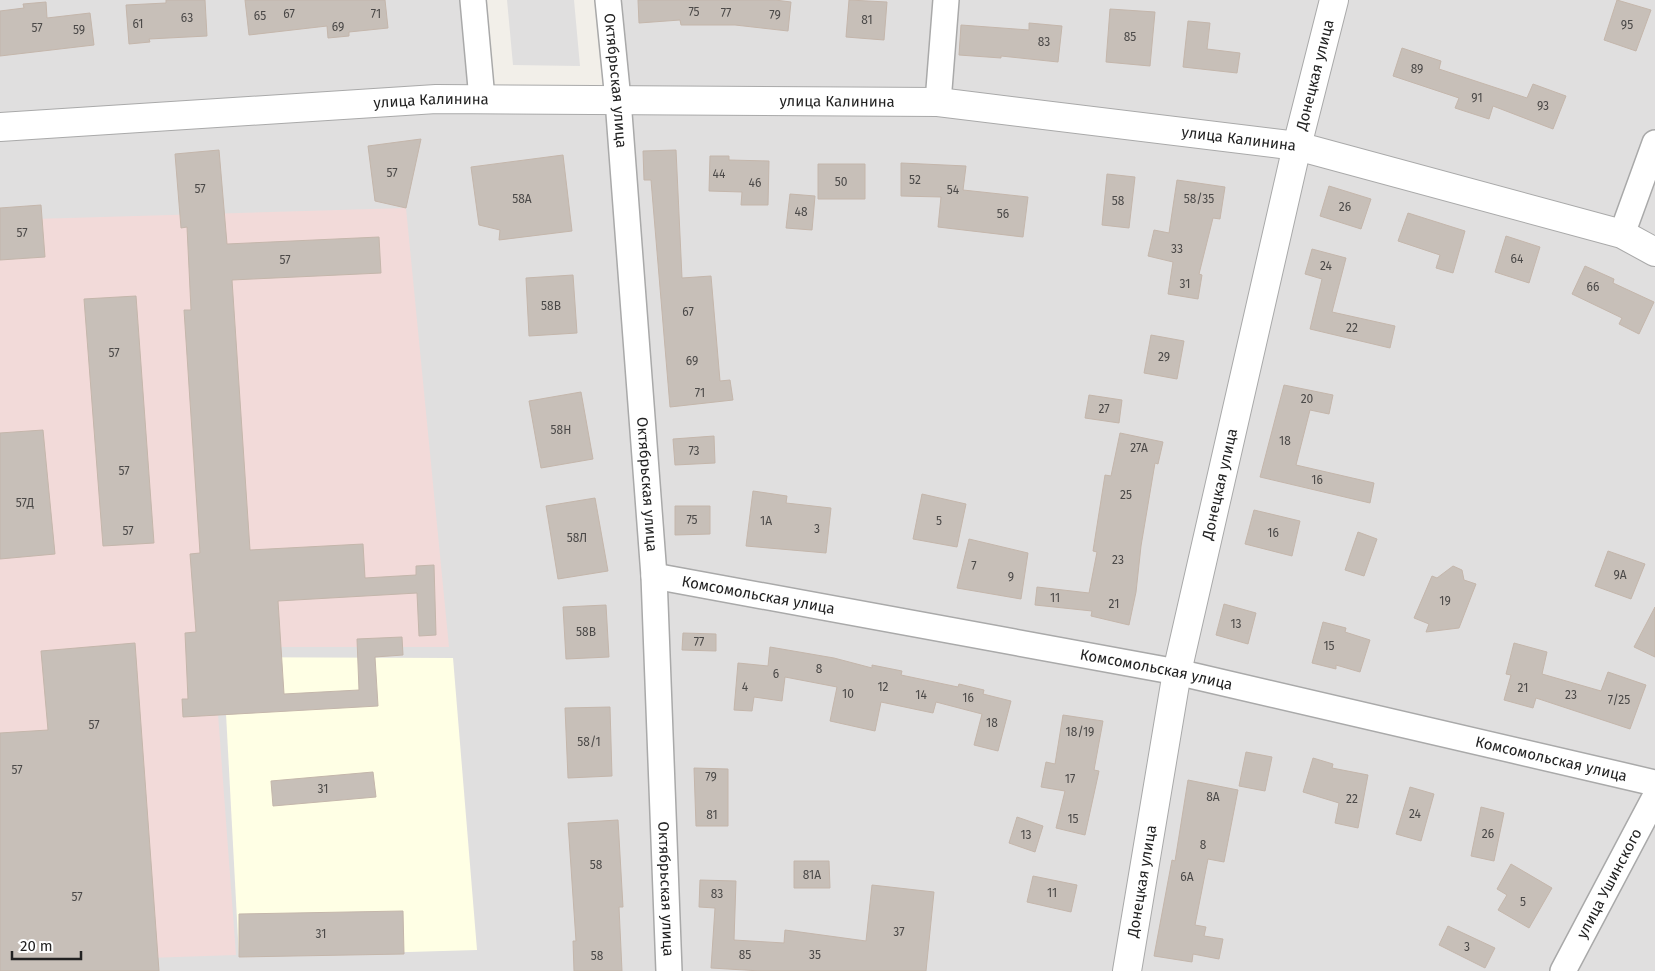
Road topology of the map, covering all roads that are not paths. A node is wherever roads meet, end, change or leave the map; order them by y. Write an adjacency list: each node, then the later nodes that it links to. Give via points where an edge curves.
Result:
1 (474, 0): 5 (street)
2 (608, 0): 6 (street, Октябрьская улица)
3 (946, 0): 7 (street)
4 (1334, 0): 10 (street, Донецкая улица)
5 (482, 99): 6 (street, улица Калинина); 8 (street, улица Калинина, via 436,98)
6 (618, 100): 7 (street, улица Калинина); 13 (street, Октябрьская улица)
7 (938, 102): 10 (street, улица Калинина)
8 (0, 127)
9 (1655, 143): 11 (street)
10 (1297, 146): 11 (street, улица Калинина); 14 (street, Донецкая улица)
11 (1622, 234): 12 (street, улица Калинина)
12 (1655, 252)
13 (654, 576): 14 (street, Комсомольская улица); 17 (street, Октябрьская улица)
14 (1177, 672): 15 (street, Комсомольская улица); 18 (street, Донецкая улица)
15 (1655, 783)
16 (1655, 797): 19 (street, улица Ушинского)
17 (669, 971)
18 (1127, 971)
19 (1563, 971)

